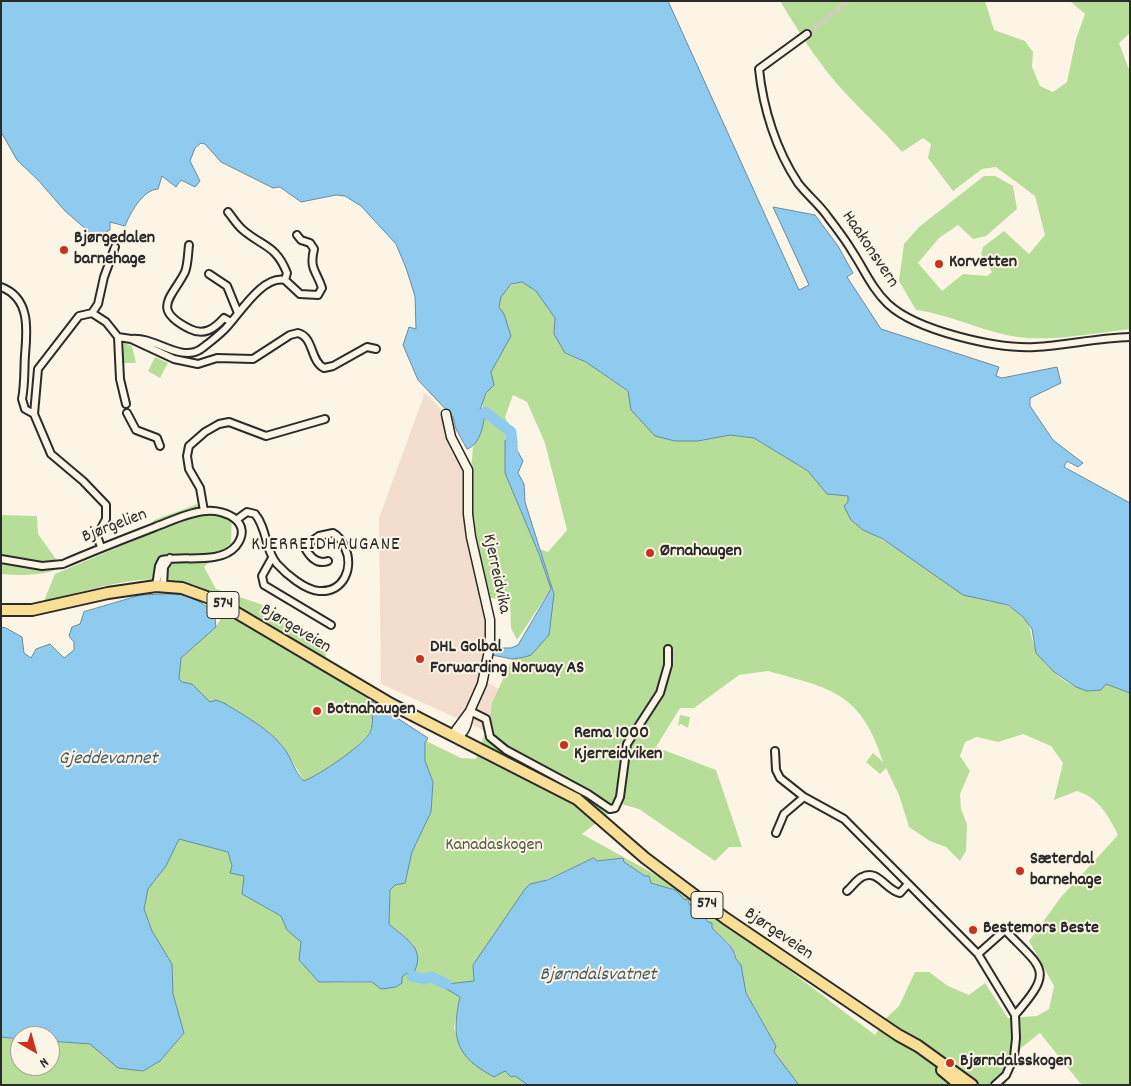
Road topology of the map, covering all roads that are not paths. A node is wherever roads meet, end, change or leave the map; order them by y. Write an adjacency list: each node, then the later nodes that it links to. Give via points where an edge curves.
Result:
1 (807, 34): 13 (street, Haakonsvern, via 759,68 769,116 785,159 799,184 821,207 875,290 888,304 907,319 934,330 996,344 1035,347)
2 (228, 212): 7 (street, via 242,229 275,252 288,273)
3 (297, 235): 7 (street, via 314,249 311,260 322,292 309,296 300,294)
4 (190, 245): 11 (street, via 185,271 168,297 167,309 171,316 202,333 224,318)
5 (115, 247): 9 (street, via 98,304)
6 (209, 274): 10 (street, via 227,286)
7 (285, 280): 10 (street, via 265,286)
8 (1, 287): 18 (street, via 13,294 26,321 28,334 22,399 25,409)
9 (92, 313): 12 (street, via 106,322); 18 (street, via 79,316 72,322 38,369)
10 (238, 314): 11 (street)
11 (231, 322): 14 (street, via 199,350 188,352 168,349 152,340)
12 (118, 337): 14 (street); 16 (street, via 120,379)
13 (1130, 338)
14 (131, 339): 15 (street, via 174,359 198,364 217,358 253,359 298,333 306,337 317,363 324,368 367,347)
15 (376, 350)
16 (126, 404)
17 (127, 413): 21 (street, via 136,430 157,438)
18 (34, 414): 24 (street, via 51,454 84,481 106,505 106,519 97,536)
19 (446, 414): 34 (street, Kjerreidvika, via 451,437 468,470 471,538 490,620 486,667)
20 (325, 419): 22 (street, via 266,436 229,422 205,432 189,446 187,456 189,469 200,488)
21 (160, 446)
22 (204, 511): 23 (street, Bjørgelien, via 227,512); 24 (street, Bjørgelien)
23 (236, 520): 25 (street, via 247,512 255,514); 28 (street, via 240,526 240,537 230,550 212,557 162,560 158,566)
24 (101, 548): 26 (street, Bjørgelien, via 63,564 42,566)
25 (272, 558): 27 (street, via 296,579 320,591 336,587 349,569 346,551 333,533 319,536 305,548 313,559); 32 (street, via 262,576 264,585)
26 (1, 559)
27 (328, 560)
28 (160, 586): 30 (main road, Bjørgeveien / 574); 35 (main road, Bjørgeveien / 574, via 182,588 215,600 378,696)
29 (1, 605): 30 (main road, Bjørgeveien / 574)
30 (49, 606): 31 (main road, Bjørgeveien / 574, via 32,610)
31 (1, 610)
32 (331, 626)
33 (668, 649): 34 (street, via 668,665 660,693 627,744 620,797 615,808 610,810 588,794 506,750 490,736 486,719)
34 (470, 712): 35 (street, Kjerreidvika)
35 (459, 734): 43 (main road, Bjørgeveien / 574, via 577,799 644,858 725,918)
36 (775, 752): 37 (street, via 780,778)
37 (804, 797): 38 (street, via 784,814); 39 (street, via 844,819)
38 (776, 833)
39 (908, 884): 40 (street, via 900,893 879,878 866,875); 41 (street)
40 (847, 891)
41 (978, 954): 42 (street); 42 (street, via 1005,930 1040,970 1041,978 1036,990)
42 (1015, 1015): 44 (street, via 1014,1057)
43 (898, 1035): 45 (main road, Bjørgeveien / 574); 46 (main road, Bjørgeveien / 574)
44 (1001, 1083): 47 (street)
45 (960, 1085)
46 (972, 1085)
47 (995, 1085)

